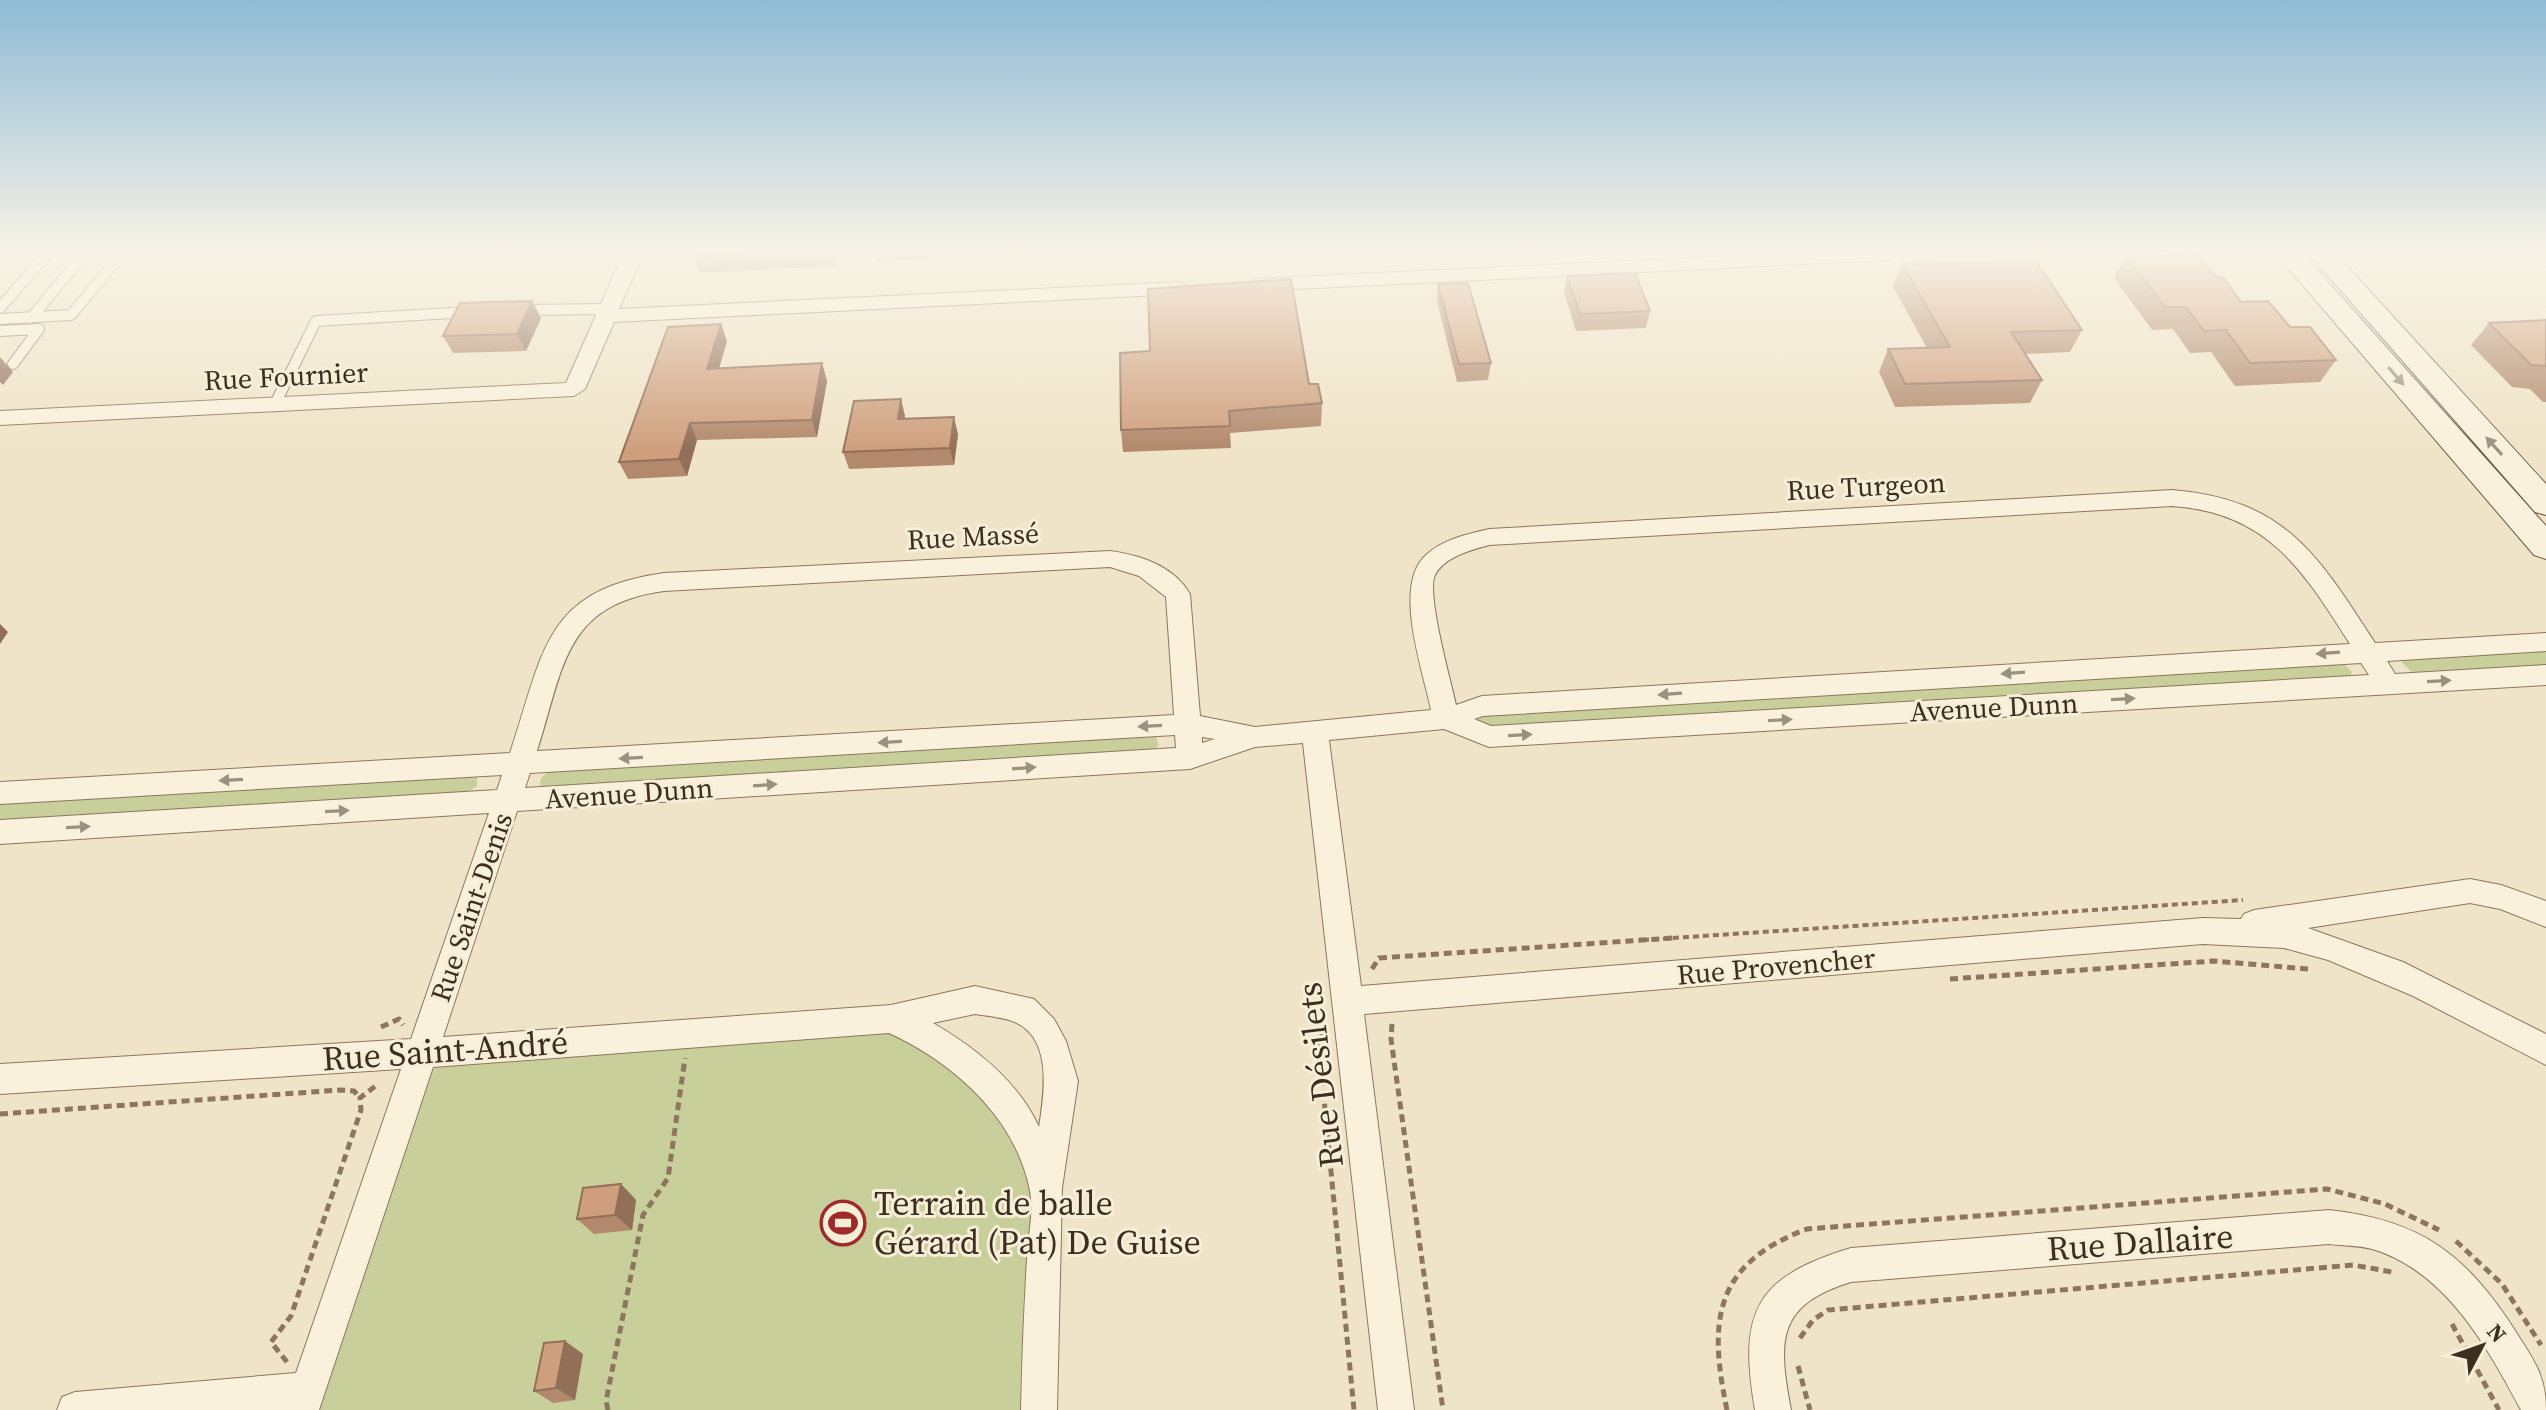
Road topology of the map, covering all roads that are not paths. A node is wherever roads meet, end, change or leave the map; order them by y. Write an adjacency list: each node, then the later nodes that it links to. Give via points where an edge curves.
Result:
1 (336, 320): 7 (lane, via 316,321)
2 (603, 320): 7 (street, Rue Fournier, via 574,389)
3 (2347, 320): 10 (main road, one-way to 10)
4 (2381, 320): 9 (main road, one-way to 4)
5 (0, 331): 6 (lane, via 39,329)
6 (13, 364)
7 (275, 404): 8 (street, Rue Fournier)
8 (0, 418)
9 (2546, 504)
10 (2546, 547)
11 (598, 599): 17 (street, Rue Massé, via 627,586 664,582 1110,559 1136,563 1158,573 1178,594); 21 (street, Rue Saint-Denis, via 571,621 559,646)
12 (2546, 642): 13 (street, Avenue Dunn)
13 (2367, 651): 15 (street, Rue Turgeon); 16 (street, Avenue Dunn, one-way to 16, via 1482,706); 16 (street, Rue Turgeon, via 2273,529 2232,508 2199,499 1489,537 1458,545 1422,577)
14 (2546, 675): 15 (street, Avenue Dunn, one-way to 14)
15 (2388, 684): 16 (street, Avenue Dunn, one-way to 15, via 1489,737)
16 (1446, 719): 18 (street, Avenue Dunn)
17 (1189, 724): 19 (street, Avenue Dunn); 20 (street, Rue Massé); 21 (street, Avenue Dunn, one-way to 21)
18 (1315, 731): 19 (street, Avenue Dunn); 27 (street, Rue Désilets)
19 (1255, 737): 20 (street, Avenue Dunn)
20 (1190, 758): 23 (street, Avenue Dunn, one-way to 20)
21 (519, 764): 22 (street, Avenue Dunn, one-way to 22); 23 (street, Rue Saint-Denis)
22 (0, 793)
23 (507, 801): 24 (street, Avenue Dunn, one-way to 23); 30 (street, Rue Saint-Denis)
24 (0, 832)
25 (2546, 914): 26 (street, Rue Provencher, via 2470,891)
26 (2203, 931): 27 (street, Rue Provencher); 29 (street, Rue Provencher, via 2293,937 2385,968)
27 (1350, 1001): 36 (street, Rue Désilets)
28 (891, 1019): 30 (street, Rue Saint-André); 32 (street, Rue Saint-André, via 922,1032 995,1090 1028,1132); 32 (street, Rue Saint-André, via 975,1000 1023,1009 1043,1029 1062,1081)
29 (2546, 1050)
30 (421, 1051): 31 (street, Rue Saint-André); 33 (street, Rue Saint-Denis)
31 (0, 1079)
32 (1046, 1191): 35 (street, Rue Saint-André)
33 (304, 1400): 34 (street)
34 (75, 1410)
35 (1039, 1410)
36 (1396, 1410)
37 (1773, 1410): 38 (street, Rue Dallaire, via 1763,1337 1783,1296 1816,1273 1851,1265 2329,1227 2373,1232 2428,1257 2479,1303)
38 (2541, 1410)

